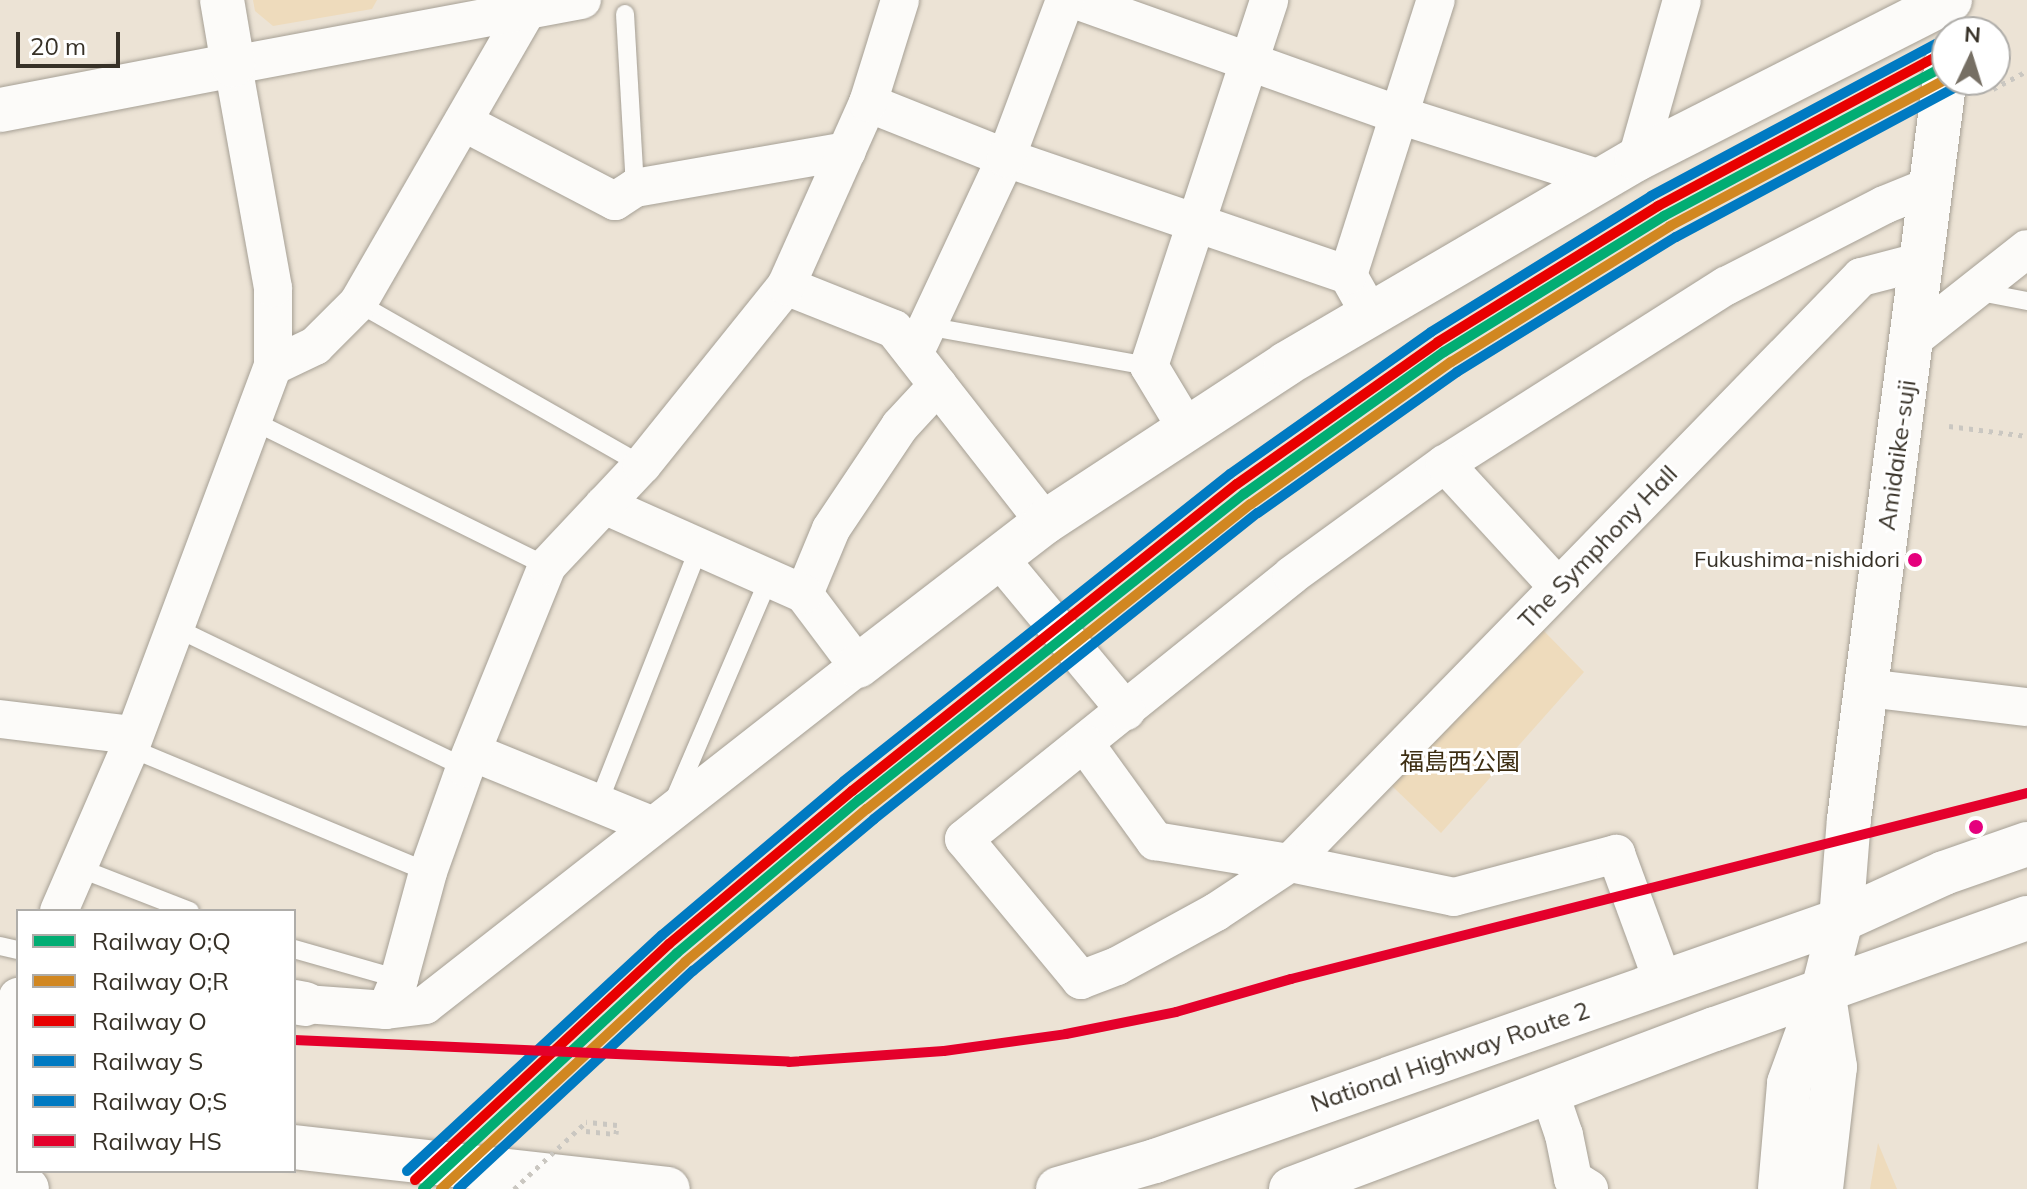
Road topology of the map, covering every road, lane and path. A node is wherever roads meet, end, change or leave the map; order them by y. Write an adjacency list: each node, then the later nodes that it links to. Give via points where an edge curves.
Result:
1 (222, 0): 14 (main road)
2 (582, 0): 10 (street)
3 (900, 0): 16 (street)
4 (1065, 0): 21 (street)
5 (1076, 0): 13 (street)
6 (1269, 0): 13 (street)
7 (1436, 0): 18 (street)
8 (1682, 0): 22 (street)
9 (1952, 0): 22 (main road)
10 (527, 10): 12 (street); 19 (street)
11 (625, 14): 24 (lane)
12 (404, 17): 14 (street)
13 (1249, 63): 18 (street); 25 (street)
14 (233, 65): 17 (main road); 36 (street, via 273,288)
15 (1943, 96): 23 (main road, Amidaike-suji)
16 (868, 103): 20 (street); 21 (street)
17 (0, 110)
18 (1402, 116): 22 (street); 28 (street)
19 (465, 123): 24 (street, via 615,201); 32 (street)
20 (847, 151): 24 (street); 29 (street)
21 (1006, 158): 25 (street); 35 (street)
22 (1620, 170): 33 (main road)
23 (1931, 186): 27 (main road, Amidaike-suji); 43 (street, via 1726,286)
24 (635, 188)
25 (1198, 224): 28 (street); 37 (street)
26 (2027, 249): 30 (street)
27 (1923, 261): 34 (main road, Amidaike-suji); 51 (street, The Symphony Hall, via 1861,277)
28 (1348, 275): 33 (street)
29 (786, 286): 35 (street); 44 (street)
30 (1975, 291): 31 (lane); 34 (street)
31 (2027, 301)
32 (358, 303): 36 (street, via 315,346); 44 (lane)
33 (1370, 314): 41 (main road)
34 (1913, 339): 55 (main road, Amidaike-suji)
35 (920, 340): 37 (lane); 38 (street)
36 (273, 366): 39 (street)
37 (1149, 366): 41 (street)
38 (938, 385): 46 (street); 52 (street, via 900,426 831,529)
39 (255, 422): 49 (lane); 53 (street)
40 (1949, 426): 42 (path)
41 (1187, 429): 46 (main road)
42 (2027, 436)
43 (1445, 464): 51 (street); 57 (street, via 1292,575)
44 (642, 465): 45 (street)
45 (604, 505): 47 (street); 49 (street)
46 (1045, 522): 48 (main road)
47 (699, 547): 50 (street); 62 (lane)
48 (999, 558): 54 (main road); 57 (street)
49 (547, 566): 61 (street)
50 (769, 578): 52 (street); 63 (lane)
51 (1558, 587): 65 (street, The Symphony Hall)
52 (804, 594): 54 (street)
53 (176, 628): 59 (street); 61 (lane)
54 (858, 666): 63 (street)
55 (1867, 688): 56 (street); 71 (main road, Amidaike-suji)
56 (2027, 707)
57 (1126, 711): 60 (street)
58 (0, 719): 59 (street)
59 (132, 741): 66 (street); 67 (lane)
60 (1085, 744): 65 (street, via 1155,841); 65 (street, The Symphony Hall, via 964,839 1081,980 1216,912)
61 (468, 760): 62 (street); 67 (street)
62 (598, 804): 63 (street)
63 (660, 818): 75 (street, via 425,1005)
64 (2027, 844): 71 (main road, National Highway Route 2, via 1944,873)
65 (1290, 863): 73 (street, via 1454,897 1616,854)
66 (79, 868): 68 (street); 69 (lane)
67 (428, 872): 75 (street)
68 (60, 909)
69 (185, 909)
70 (2027, 918): 74 (main road)
71 (1841, 920): 73 (main road, National Highway Route 2); 74 (main road, Amidaike-suji)
72 (296, 950): 75 (lane)
73 (1663, 982): 87 (main road, National Highway Route 2, via 1155,1161)
74 (1823, 990): 78 (main road); 90 (main road, Amidaike-suji, via 1789,1083); 91 (main road, Amidaike-suji, via 1835,1067)
75 (393, 995): 76 (street)
76 (299, 1003)
77 (16, 1020): 79 (street)
78 (1549, 1091): 88 (main road); 89 (street, via 1573,1179)
79 (8, 1114): 82 (street)
80 (586, 1131): 85 (path, bridge, via 616,1134 617,1125 586,1122)
81 (296, 1147): 86 (main road)
82 (0, 1179)
83 (0, 1186): 84 (main road)
84 (27, 1189)
85 (514, 1189)
86 (668, 1189)
87 (1058, 1189)
88 (1291, 1189)
89 (1589, 1189)
90 (1780, 1189)
91 (1821, 1189)

